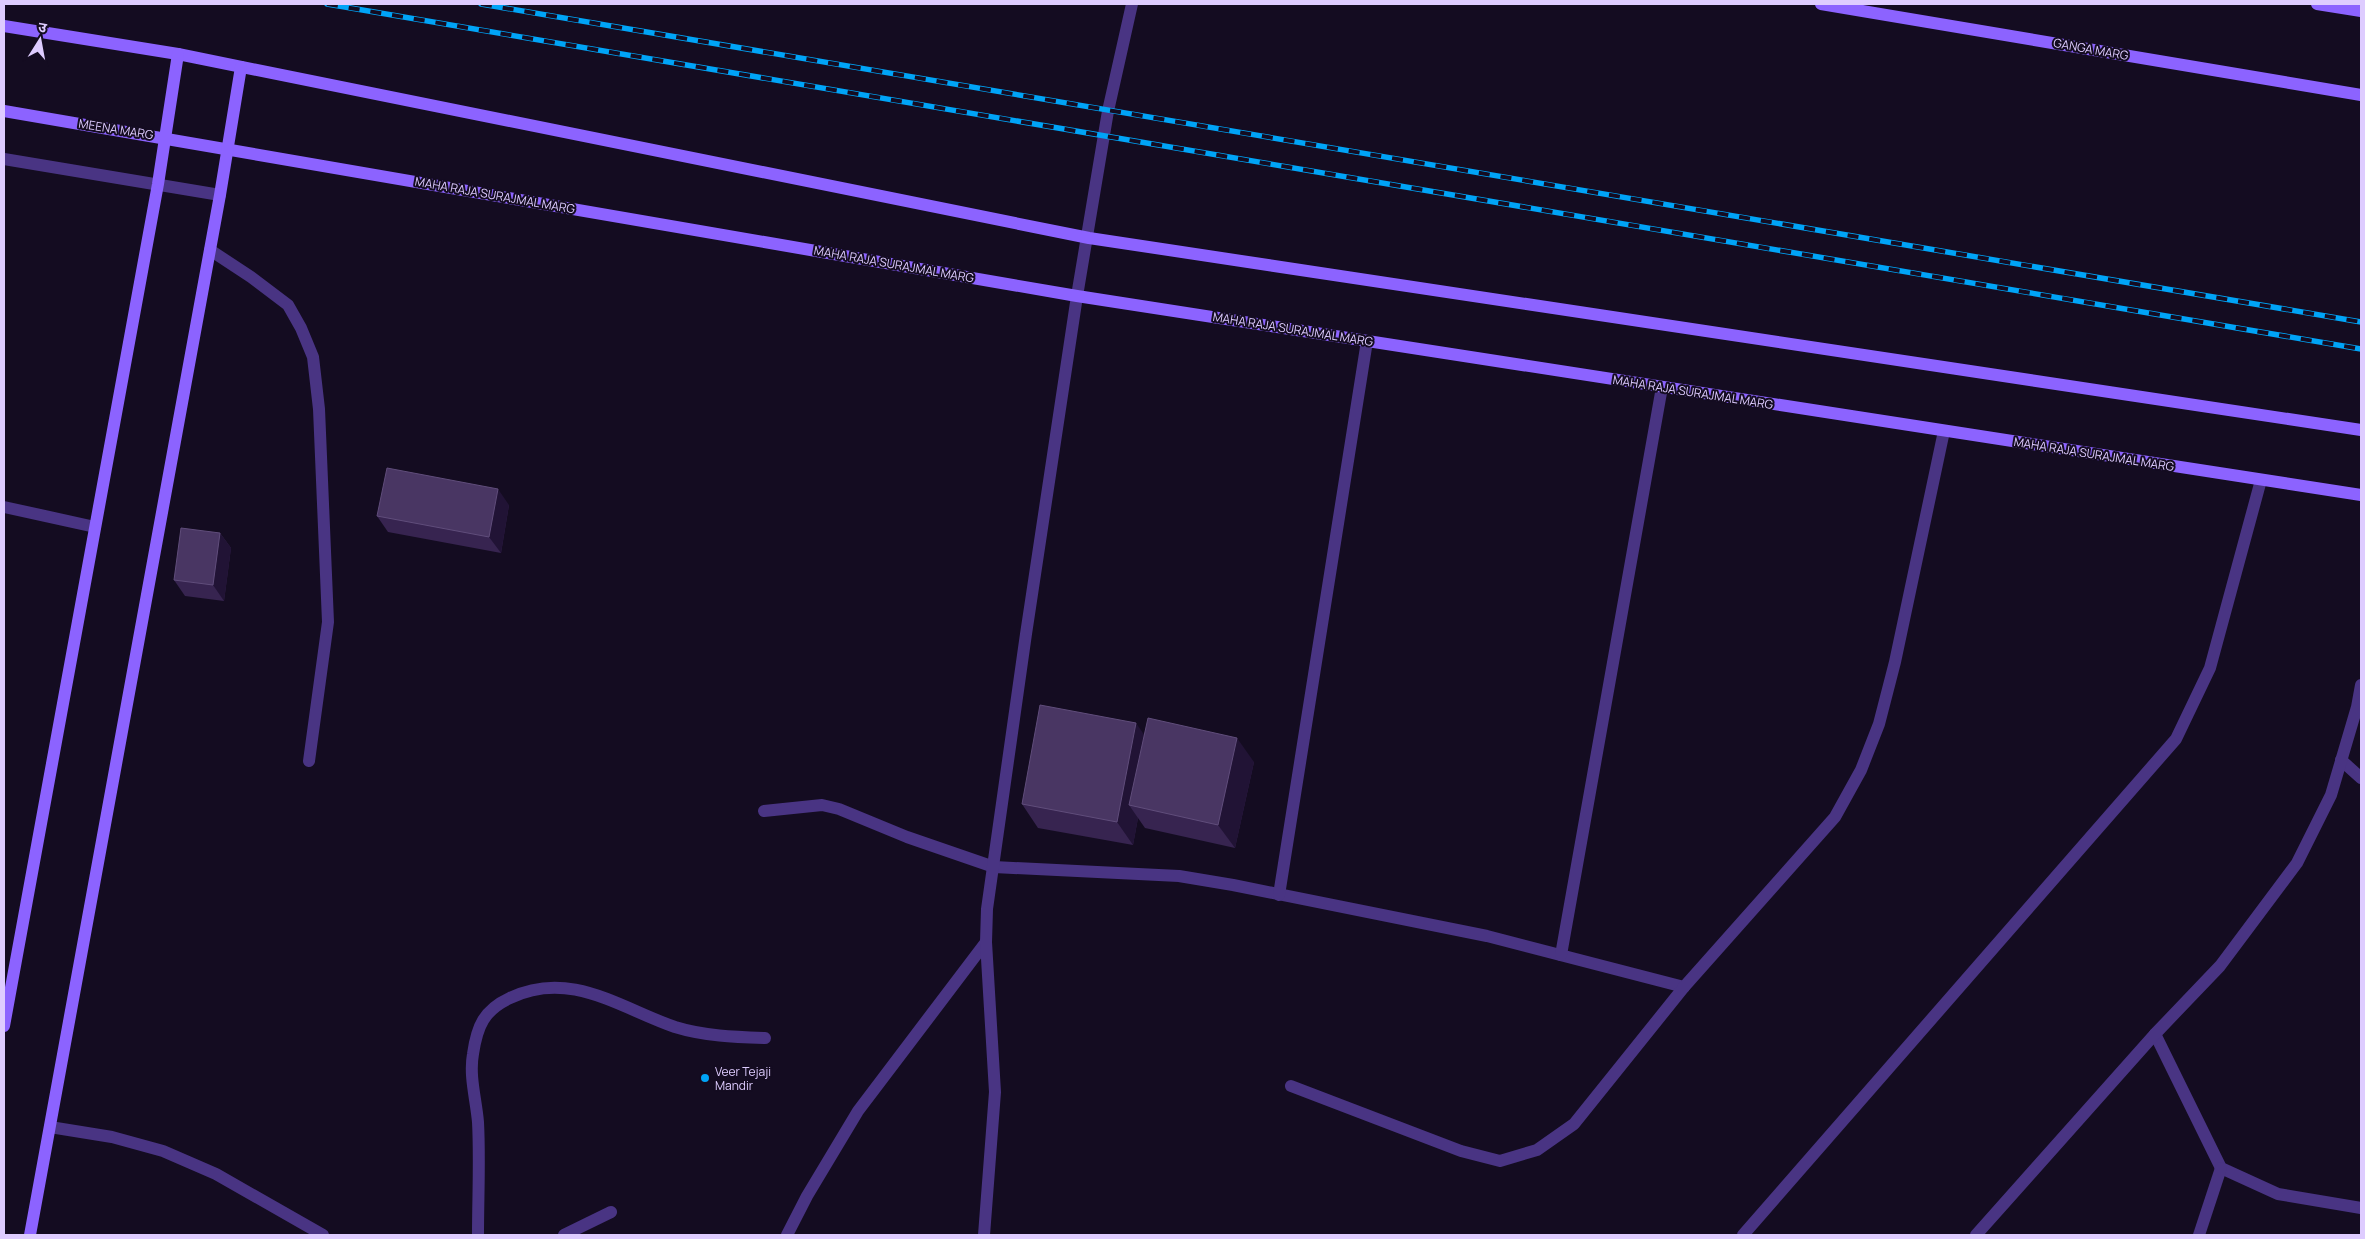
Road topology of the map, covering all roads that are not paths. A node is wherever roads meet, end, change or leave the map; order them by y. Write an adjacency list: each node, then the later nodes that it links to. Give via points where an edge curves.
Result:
1 (1132, 4): 15 (street, via 1108,111)
2 (1821, 4): 8 (street, GANGA MARG)
3 (2317, 4): 4 (street)
4 (2361, 12)
5 (4, 26): 6 (street)
6 (178, 54): 7 (street); 10 (street)
7 (241, 67): 11 (street); 15 (street)
8 (2361, 95)
9 (4, 111): 10 (street, MEENA MARG)
10 (165, 138): 11 (street, MEENA MARG); 13 (street)
11 (228, 148): 14 (street); 17 (street, MAHA RAJA SURAJMAL MARG)
12 (4, 159): 13 (street)
13 (158, 184): 14 (street); 25 (street)
14 (220, 195): 16 (street)
15 (1089, 238): 17 (street); 20 (street)
16 (210, 250): 28 (street, via 288,305 302,328 313,357 319,409 328,622); 40 (street)
17 (1077, 296): 18 (street, MAHA RAJA SURAJMAL MARG); 31 (street)
18 (1367, 340): 19 (street, MAHA RAJA SURAJMAL MARG); 32 (street)
19 (1662, 387): 21 (street, MAHA RAJA SURAJMAL MARG); 34 (street)
20 (2361, 430)
21 (1944, 431): 22 (street, MAHA RAJA SURAJMAL MARG); 35 (street, via 1895,662 1879,724 1861,770 1835,817)
22 (2261, 480): 23 (street, MAHA RAJA SURAJMAL MARG); 50 (street, via 2210,668 2176,738)
23 (2361, 495)
24 (4, 506): 25 (street)
25 (95, 527): 36 (street)
26 (2361, 685): 27 (street)
27 (2341, 760): 29 (street); 37 (street, via 2331,795 2297,863 2220,966)
28 (309, 761)
29 (2361, 778)
30 (764, 811): 31 (street, via 822,805 840,808 907,837)
31 (994, 867): 32 (street, via 1179,876); 33 (street, via 987,909)
32 (1278, 894): 34 (street, via 1488,936)
33 (986, 942): 48 (street, via 858,1111); 49 (street, via 995,1092)
34 (1561, 955): 35 (street)
35 (1684, 987): 39 (street, via 1574,1124 1537,1150 1500,1161 1462,1151)
36 (4, 1026)
37 (2155, 1034): 41 (street); 51 (street)
38 (765, 1038): 46 (street, via 724,1037 676,1027 588,991 556,987 526,990 494,1005 478,1028 472,1056 478,1121)
39 (1291, 1086)
40 (50, 1127): 44 (street); 45 (street, via 112,1137 163,1150 216,1174)
41 (2221, 1168): 42 (street, via 2278,1194); 52 (street)
42 (2361, 1208)
43 (611, 1212): 47 (street)
44 (30, 1235)
45 (323, 1235)
46 (478, 1235)
47 (564, 1235)
48 (787, 1235)
49 (984, 1235)
50 (1743, 1235)
51 (1976, 1235)
52 (2199, 1235)

